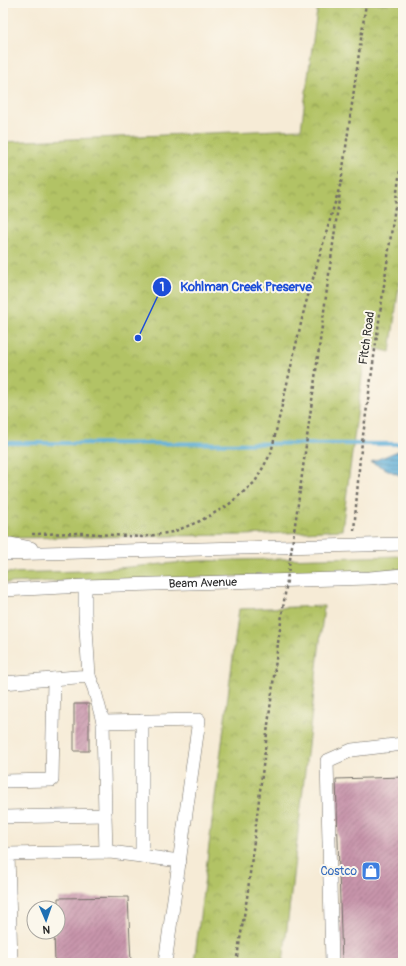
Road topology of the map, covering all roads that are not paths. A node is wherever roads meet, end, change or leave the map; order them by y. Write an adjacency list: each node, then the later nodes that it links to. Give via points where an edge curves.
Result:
1 (3, 544): 3 (street)
2 (403, 544): 3 (street)
3 (52, 552): 4 (street)
4 (3, 554)
5 (403, 575): 6 (street, Beam Avenue)
6 (85, 586): 7 (street, Beam Avenue); 8 (street)
7 (3, 590)
8 (89, 676): 9 (street); 12 (street)
9 (54, 679): 10 (street); 14 (street, via 52,780)
10 (3, 683)
11 (142, 721): 12 (street); 19 (street); 20 (street, via 199,720)
12 (102, 722): 15 (street)
13 (403, 744): 23 (street, via 352,750 327,761)
14 (3, 781)
15 (106, 815): 16 (street); 17 (street)
16 (3, 817)
17 (106, 852): 18 (street); 19 (street)
18 (5, 854): 21 (street)
19 (142, 856): 20 (street)
20 (180, 861): 22 (street)
21 (11, 963)
22 (165, 963)
23 (332, 963)

